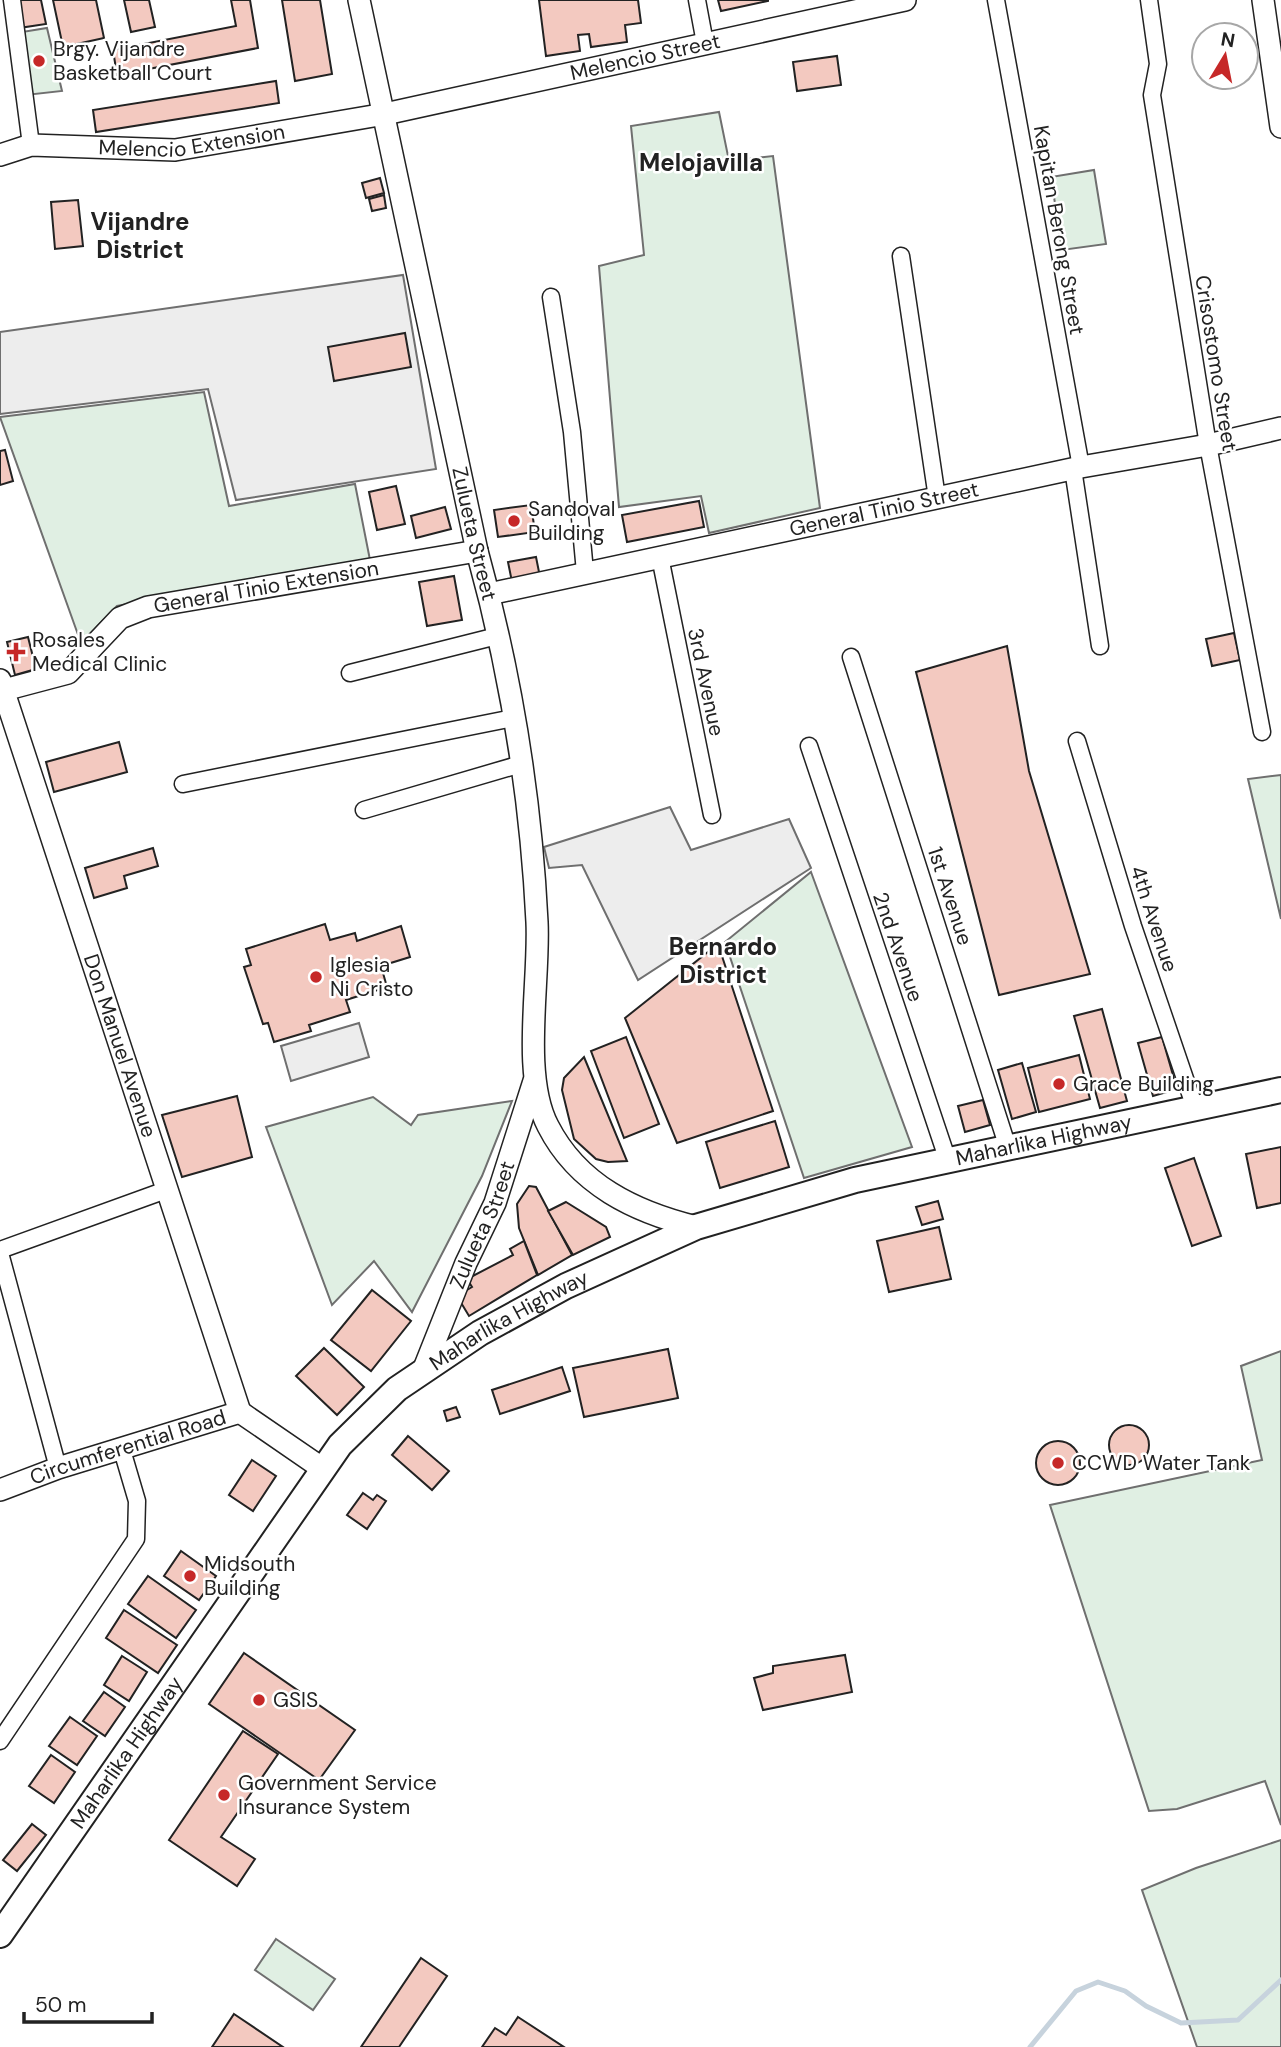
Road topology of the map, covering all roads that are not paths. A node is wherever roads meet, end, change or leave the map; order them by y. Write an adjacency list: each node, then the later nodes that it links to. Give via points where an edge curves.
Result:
1 (12, 0): 11 (street)
2 (359, 0): 9 (street, Zulueta Street)
3 (697, 0): 8 (street)
4 (905, 0): 8 (street, Melencio Street)
5 (996, 0): 17 (street, Kapitan Berong Street)
6 (1149, 0): 16 (street, Crisostomo Street, via 1158,64 1152,95)
7 (1263, 0): 10 (street)
8 (705, 43): 9 (street, Melencio Street)
9 (384, 114): 11 (street, Melencio Extension, via 175,150); 19 (street, Zulueta Street)
10 (1281, 127)
11 (31, 145): 12 (street, Melencio Extension)
12 (0, 155)
13 (901, 256): 18 (street)
14 (551, 297): 21 (street, via 572,432)
15 (1281, 428): 16 (street, General Tinio Street)
16 (1208, 445): 17 (street, General Tinio Street); 29 (street, Crisostomo Street)
17 (1077, 468): 18 (street, General Tinio Street); 24 (street, Kapitan Berong Street)
18 (937, 498): 20 (street, General Tinio Street)
19 (477, 551): 22 (street, Zulueta Street); 27 (street, General Tinio Extension, via 148,607 120,618 68,673)
20 (660, 557): 21 (street, General Tinio Street); 35 (street, 3rd Avenue)
21 (586, 572): 22 (street, General Tinio Street)
22 (489, 594): 23 (street, Zulueta Street)
23 (497, 636): 26 (street); 28 (street, Zulueta Street)
24 (1100, 646)
25 (851, 657): 39 (street, 1st Avenue)
26 (350, 673)
27 (1, 687): 41 (street, Don Manuel Avenue)
28 (513, 718): 32 (street, Zulueta Street); 33 (street)
29 (1262, 732)
30 (1077, 741): 38 (street, 4th Avenue)
31 (809, 746): 40 (street, 2nd Avenue)
32 (521, 764): 34 (street); 36 (street, Zulueta Street, via 537,923)
33 (183, 784)
34 (364, 810)
35 (712, 815)
36 (535, 1075): 42 (street, Zulueta Street, via 548,1127 582,1173 626,1205); 44 (street, Zulueta Street, via 495,1203)
37 (1281, 1090): 38 (main road, Maharlika Highway)
38 (1195, 1108): 39 (main road, Maharlika Highway)
39 (1008, 1148): 40 (main road, Maharlika Highway)
40 (948, 1161): 42 (main road, Maharlika Highway, via 855,1181)
41 (166, 1190): 43 (street); 45 (street, Don Manuel Avenue)
42 (695, 1227): 44 (main road, Maharlika Highway, via 534,1303)
43 (0, 1251): 47 (street)
44 (423, 1371): 48 (main road, Maharlika Highway, via 370,1412)
45 (240, 1412): 46 (street, Circumferential Road); 48 (street, Circumferential Road)
46 (122, 1450): 47 (street, Circumferential Road); 50 (street, via 137,1501 136,1539)
47 (58, 1468): 49 (street, Circumferential Road)
48 (323, 1469): 51 (main road, Maharlika Highway)
49 (0, 1490)
50 (0, 1741)
51 (0, 1935)

